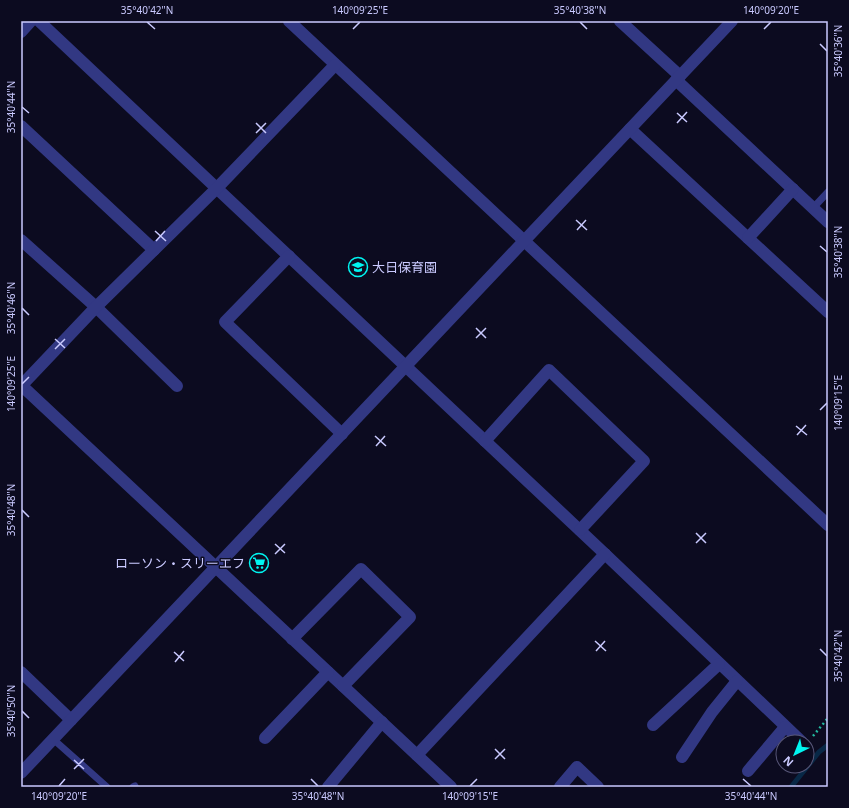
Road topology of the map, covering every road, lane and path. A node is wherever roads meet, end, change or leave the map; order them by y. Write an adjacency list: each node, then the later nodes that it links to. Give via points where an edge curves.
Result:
1 (31, 21): 6 (street)
2 (39, 21): 11 (street)
3 (289, 21): 7 (street)
4 (620, 21): 8 (street)
5 (732, 21): 8 (street)
6 (21, 32)
7 (335, 65): 11 (street); 18 (street)
8 (678, 78): 10 (street); 12 (street)
9 (21, 126): 19 (street)
10 (630, 129): 16 (street); 18 (street)
11 (216, 188): 19 (street); 20 (street)
12 (792, 189): 14 (street); 16 (street)
13 (828, 192): 14 (lane)
14 (813, 208): 15 (street)
15 (828, 222)
16 (748, 238): 22 (street)
17 (21, 240): 21 (street)
18 (524, 241): 23 (street); 28 (street)
19 (154, 250): 21 (street)
20 (289, 256): 23 (street); 26 (street, via 225,322)
21 (96, 307): 24 (street); 25 (street)
22 (828, 312)
23 (406, 366): 26 (street); 27 (street)
24 (21, 385): 31 (street)
25 (177, 386)
26 (342, 434): 31 (street)
27 (485, 441): 29 (street); 29 (street, via 549,370 644,461)
28 (828, 525)
29 (580, 530): 30 (street)
30 (605, 554): 33 (street); 47 (street)
31 (216, 567): 32 (street); 39 (street)
32 (292, 639): 35 (street); 37 (street, via 361,569 410,617)
33 (719, 664): 36 (street); 41 (street)
34 (21, 672): 39 (street)
35 (328, 672): 37 (street); 45 (street)
36 (737, 681): 42 (street); 48 (street, via 712,712)
37 (343, 686): 40 (street)
38 (828, 718): 44 (path)
39 (71, 720): 46 (street)
40 (382, 722): 47 (street); 52 (street)
41 (654, 725)
42 (785, 727): 43 (street); 49 (street)
43 (798, 734)
44 (812, 734)
45 (265, 738)
46 (53, 739): 50 (street); 51 (lane)
47 (417, 755): 53 (street)
48 (682, 757)
49 (748, 771)
50 (21, 773)
51 (107, 787)
52 (328, 787)
53 (451, 787)
54 (560, 787): 55 (street, via 577,767)
55 (598, 787)

